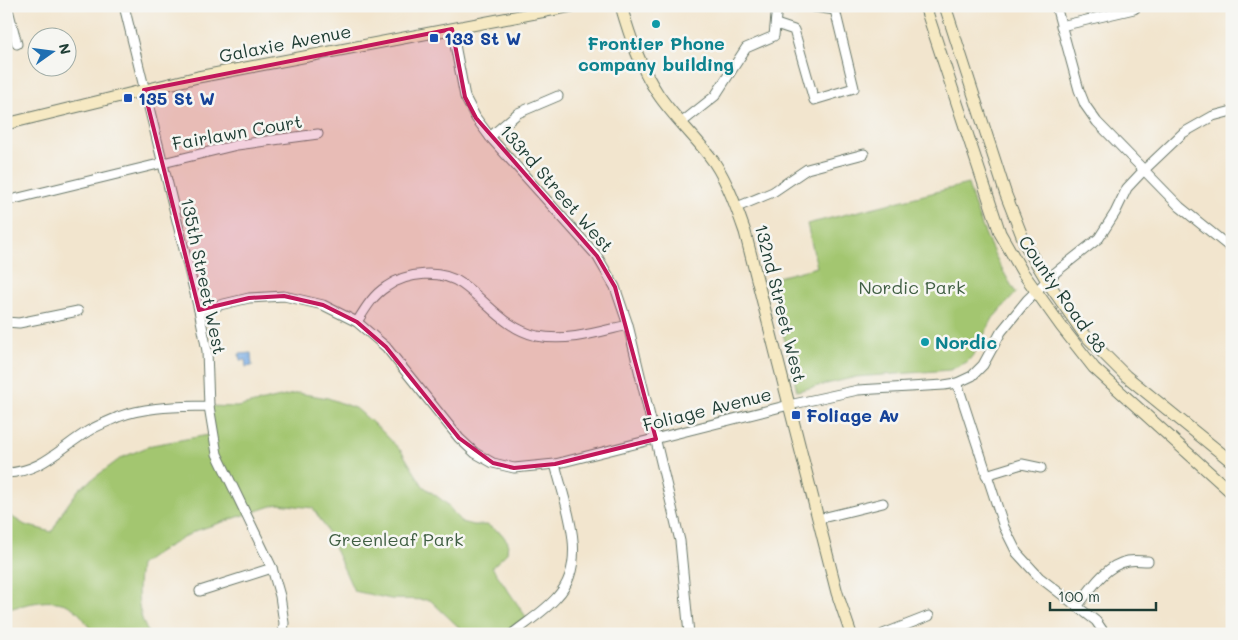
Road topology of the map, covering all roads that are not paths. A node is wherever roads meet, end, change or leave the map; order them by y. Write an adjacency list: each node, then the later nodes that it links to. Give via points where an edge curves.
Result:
1 (7, 6): 14 (street)
2 (124, 6): 15 (street, 135th Street West)
3 (572, 6): 13 (street, Galaxie Avenue)
4 (621, 6): 18 (street, 132nd Street West, via 642,66)
5 (777, 6): 11 (street)
6 (807, 6): 11 (street, via 835,10 854,88 814,100 794,30)
7 (926, 6): 29 (street, County Road 38, via 1000,233)
8 (945, 6): 28 (street, via 1006,195 1026,246)
9 (1056, 6): 12 (street)
10 (1138, 6): 12 (street, via 1134,10)
11 (776, 24): 18 (street, via 774,36 746,48 715,96)
12 (1061, 26): 24 (street, via 1085,105)
13 (452, 29): 15 (street, Galaxie Avenue); 21 (street, 133rd Street West, via 465,96)
14 (17, 44)
15 (144, 90): 19 (street, Galaxie Avenue); 23 (street, 135th Street West)
16 (558, 96): 21 (street, via 518,113)
17 (1232, 111): 24 (street, Foliage Avenue, via 1214,116 1183,133)
18 (681, 123): 26 (street, 132nd Street West, via 714,163)
19 (6, 124)
20 (318, 134): 23 (street, Fairlawn Court, via 237,145)
21 (490, 137): 34 (street, 133rd Street West, via 597,256 615,287)
22 (864, 154): 26 (street, via 807,168 773,192)
23 (162, 163): 25 (street, Fairlawn Court); 30 (street, 135th Street West)
24 (1144, 171): 27 (street, via 1180,207); 28 (street, Foliage Avenue, via 1126,188 1099,238)
25 (6, 201)
26 (737, 207): 36 (street, 132nd Street West)
27 (1232, 249)
28 (1047, 281): 29 (street, Foliage Avenue); 39 (street, via 1084,334 1126,376)
29 (1036, 292): 35 (street, Foliage Avenue, via 1001,332 983,365 972,376); 44 (street, County Road 38, via 1094,368)
30 (199, 310): 33 (street, Foliage Avenue, via 249,298 284,296 323,305); 37 (street, 135th Street West, via 206,351)
31 (78, 311): 32 (street, via 19,323)
32 (6, 322)
33 (357, 322): 34 (street, via 371,300 386,287 405,277 427,274 462,283 504,321 538,336 572,338); 40 (street, Foliage Avenue, via 386,347 459,438 475,453 493,463 514,468)
34 (628, 325): 38 (street, 133rd Street West)
35 (957, 383): 36 (street, Foliage Avenue, via 858,390); 43 (street)
36 (789, 405): 38 (street, Foliage Avenue); 46 (street, 132nd Street West)
37 (209, 406): 42 (street, via 155,408 120,416 90,431 43,464); 48 (street, 135th Street West, via 217,454)
38 (656, 438): 40 (street, Foliage Avenue); 54 (street, 133rd Street West, via 680,541)
39 (1232, 462)
40 (555, 464): 52 (street, via 574,538 573,566 558,597)
41 (1041, 468): 43 (street, via 1022,464)
42 (6, 473)
43 (986, 475): 50 (street, via 1017,553 1039,577)
44 (1232, 493)
45 (883, 503): 46 (street)
46 (818, 520): 55 (street, 132nd Street West, via 837,593)
47 (1148, 561): 50 (street, via 1119,564 1104,575)
48 (272, 568): 49 (street); 53 (street, 135th Street West, via 280,596)
49 (200, 591)
50 (1078, 607): 57 (street, via 1096,621)
51 (929, 616): 56 (street)
52 (519, 632)
53 (283, 634)
54 (689, 634)
55 (852, 634)
56 (884, 634)
57 (1105, 634)

